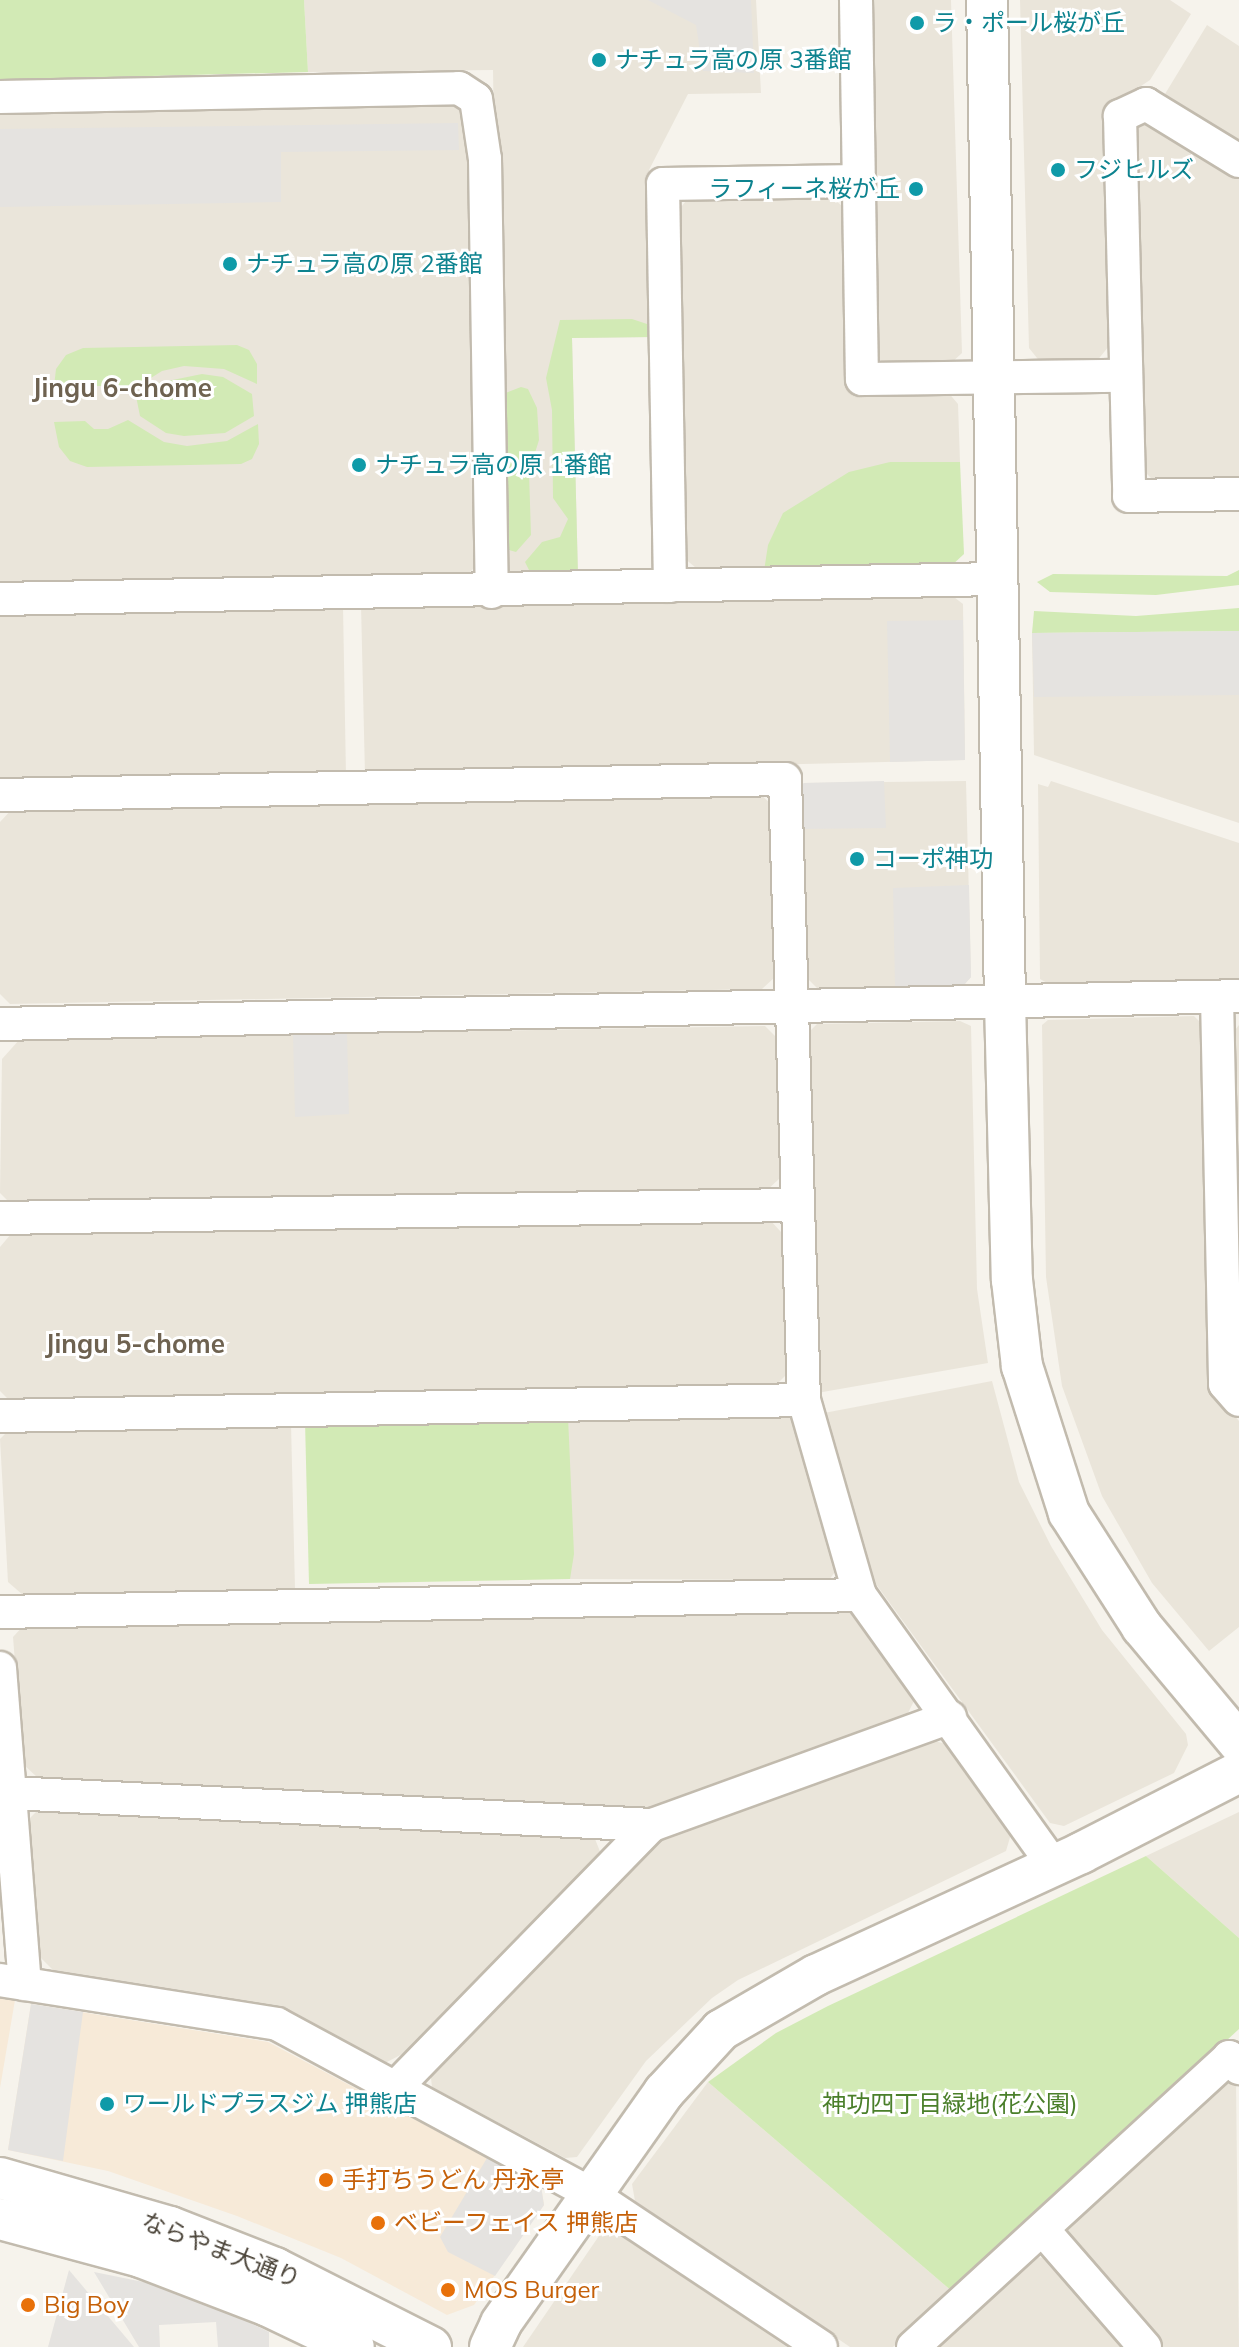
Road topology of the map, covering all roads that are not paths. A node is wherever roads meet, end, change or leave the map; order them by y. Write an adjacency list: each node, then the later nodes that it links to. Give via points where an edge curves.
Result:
1 (856, 0): 5 (street)
2 (987, 0): 7 (street)
3 (0, 97): 11 (street, via 459,88 476,99 485,159)
4 (1239, 161): 6 (street, via 1146,104 1120,116)
5 (859, 181): 7 (street, via 862,379); 10 (street, via 663,184)
6 (1125, 376): 7 (street); 8 (street, via 1129,496)
7 (993, 378): 9 (street)
8 (1239, 494)
9 (997, 579): 10 (street); 15 (street)
10 (670, 586): 11 (street)
11 (492, 592): 12 (street)
12 (0, 599)
13 (0, 795): 16 (street, via 785,779)
14 (1228, 996): 15 (street); 21 (street, via 1225,1384)
15 (1005, 1001): 16 (street); 27 (street, via 1012,1280 1022,1366 1041,1437 1069,1513 1111,1584)
16 (792, 1005): 17 (street); 18 (street)
17 (0, 1024)
18 (796, 1205): 19 (street); 20 (street)
19 (0, 1218)
20 (804, 1400): 22 (street); 23 (street)
21 (1239, 1400)
22 (0, 1416)
23 (860, 1595): 24 (street); 26 (street)
24 (0, 1612)
25 (0, 1668): 29 (street)
26 (950, 1717): 30 (street); 31 (street)
27 (1239, 1743)
28 (1239, 1772): 31 (street)
29 (10, 1793): 30 (street); 32 (street)
30 (652, 1825): 34 (street)
31 (1053, 1865): 36 (street, via 816,1975 721,2030 664,2092)
32 (13, 1982): 34 (street, via 277,2024)
33 (1239, 2068): 38 (street, via 1229,2057)
34 (395, 2088): 36 (street)
35 (0, 2178): 40 (street, ならやま大通り, via 170,2227 275,2268)
36 (591, 2194): 41 (street); 42 (street)
37 (0, 2219): 39 (street, ならやま大通り, via 141,2257 268,2306)
38 (1044, 2231): 43 (street); 44 (street)
39 (354, 2347)
40 (431, 2347)
41 (490, 2347)
42 (821, 2347)
43 (913, 2347)
44 (1145, 2347)

